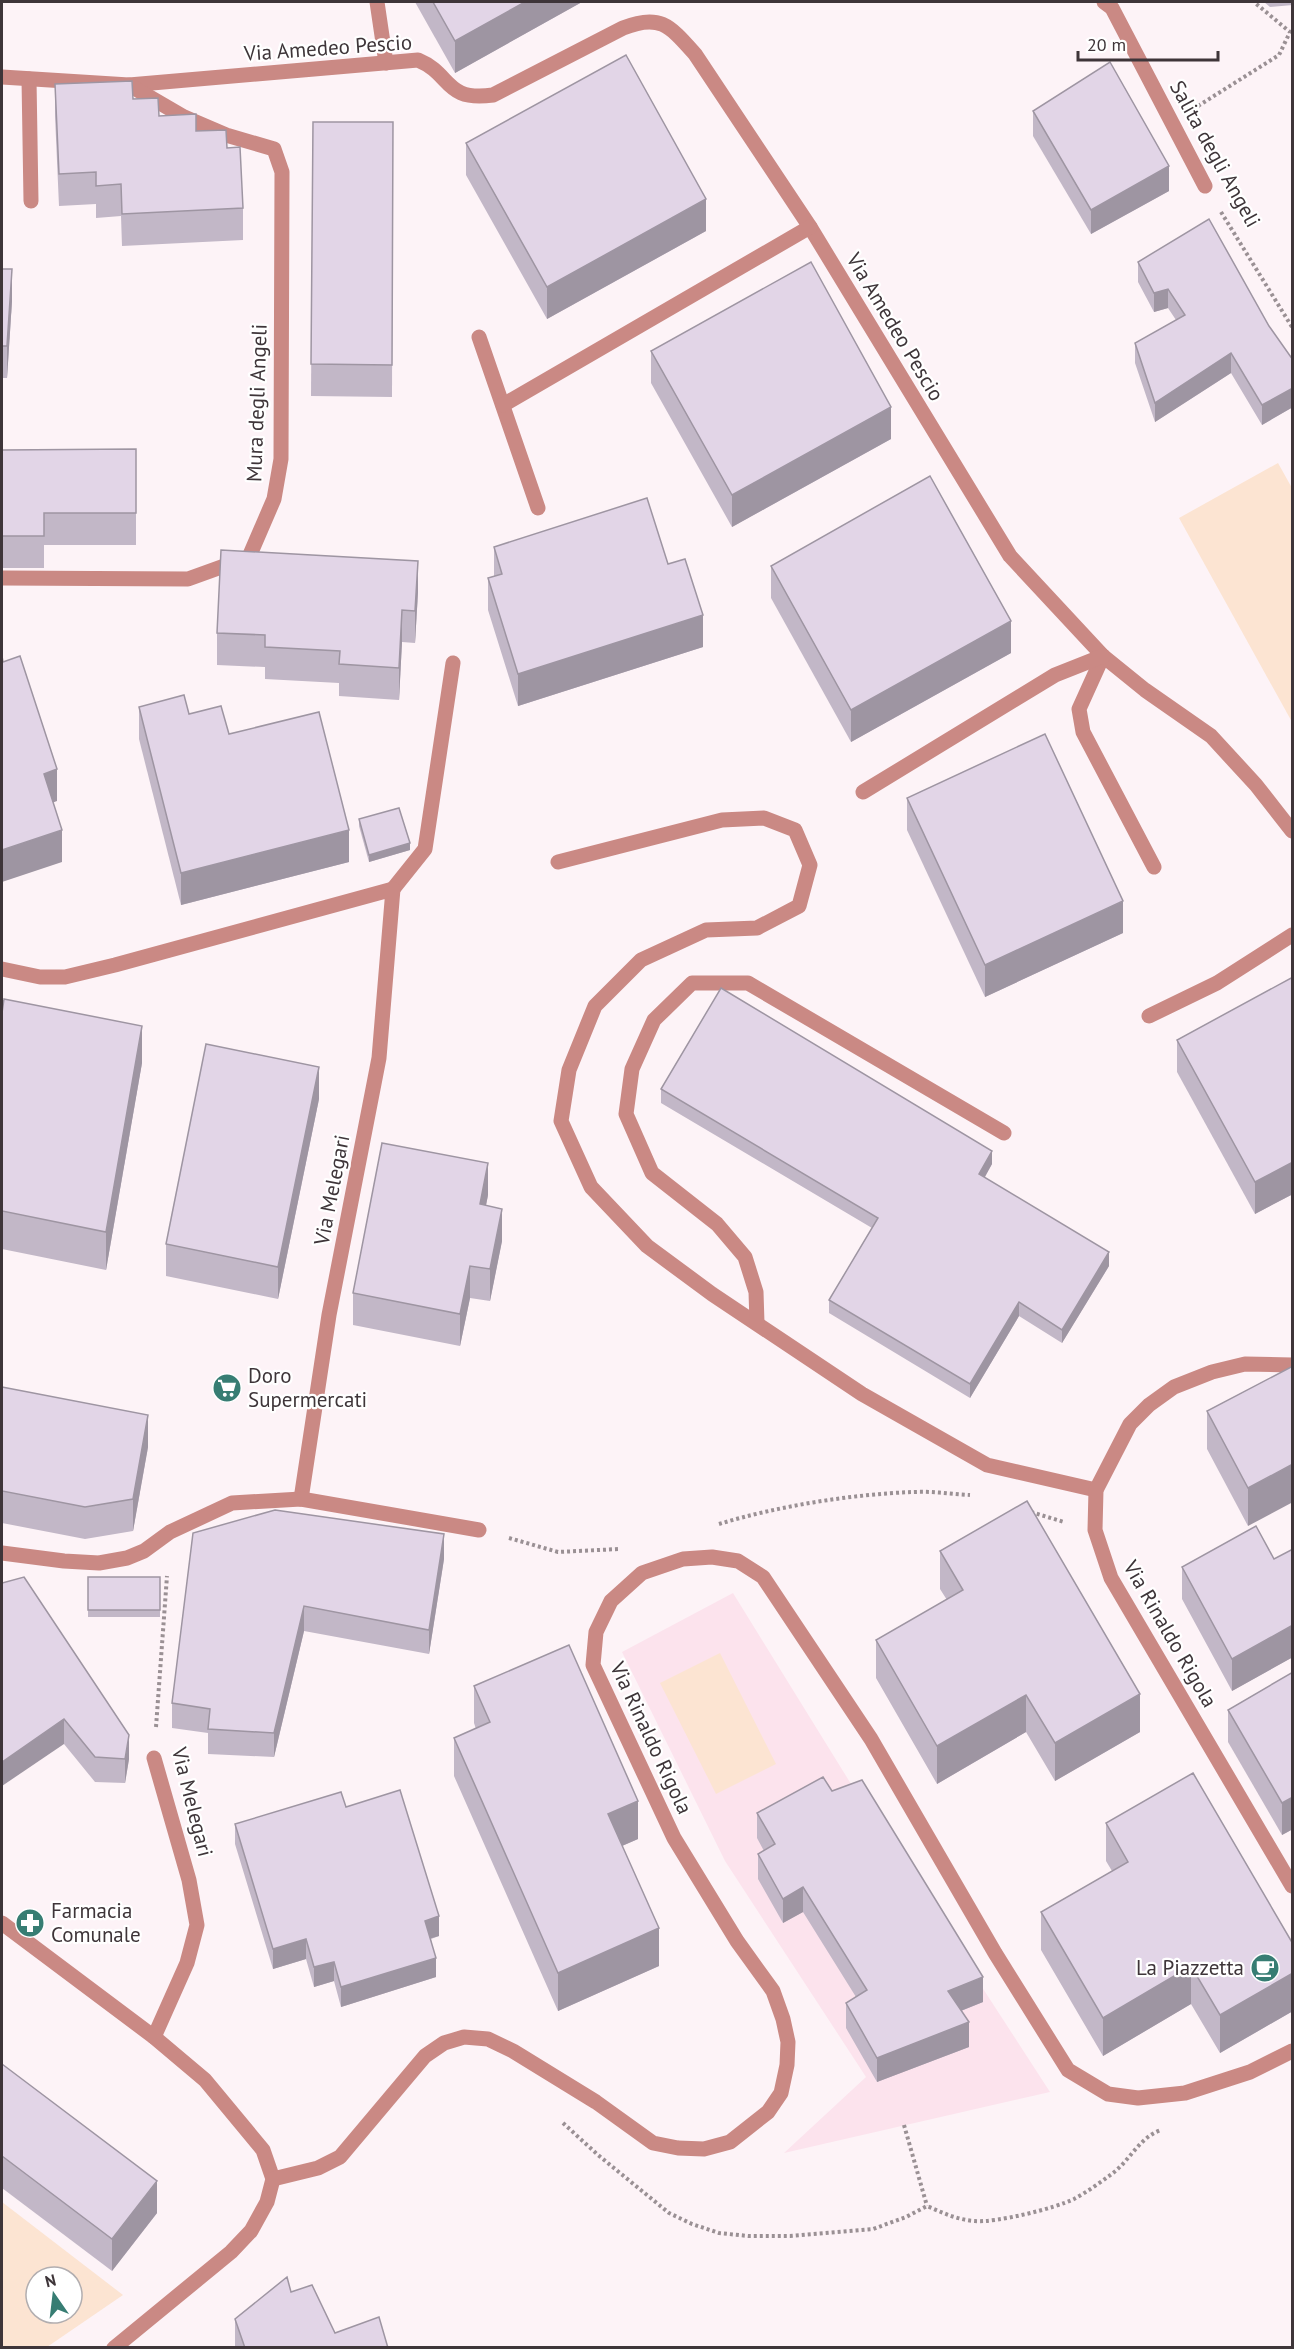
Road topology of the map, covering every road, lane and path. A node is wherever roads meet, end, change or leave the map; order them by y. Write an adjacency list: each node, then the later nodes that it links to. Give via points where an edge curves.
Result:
1 (377, 2): 4 (street)
2 (1104, 2): 8 (street, Salita degli Angeli, via 1112,8)
3 (1254, 2): 8 (path, via 1290,32 1279,55)
4 (386, 63): 7 (street, Via Amedeo Pescio); 11 (street, Via Amedeo Pescio, via 418,60 431,65 448,86 477,98 493,95 623,28 641,21 658,21 695,54)
5 (2, 77): 6 (street, Via Amedeo Pescio)
6 (29, 79): 7 (street, Via Amedeo Pescio); 10 (street)
7 (129, 85): 16 (street, Mura degli Angeli, via 184,117 274,149 282,172 281,459 274,499 249,557 188,579)
8 (1172, 122): 9 (street, Salita degli Angeli)
9 (1205, 186): 12 (path, Salita degli Angeli)
10 (30, 201)
11 (810, 227): 14 (street); 17 (street, Via Amedeo Pescio, via 1010,556)
12 (1293, 327)
13 (480, 337): 14 (street)
14 (503, 405): 15 (street)
15 (538, 508)
16 (2, 578)
17 (1103, 657): 19 (street, via 1055,675); 20 (street, Via Amedeo Pescio, via 1210,736); 22 (street, via 1079,709 1083,732)
18 (453, 663): 23 (street, via 425,849)
19 (863, 792)
20 (1293, 831)
21 (558, 862): 28 (street, via 723,820 764,818 795,830 810,865 799,906 757,928 706,930 641,960 595,1006 569,1070 561,1121 591,1187 647,1246)
22 (1154, 867)
23 (393, 889): 25 (street, via 65,976 40,977); 32 (street, Via Melegari, via 379,1058 329,1315)
24 (1293, 935): 26 (street, via 1218,983)
25 (2, 969)
26 (1149, 1016)
27 (1004, 1133): 28 (street, via 748,983 693,983 654,1020 632,1069 626,1114 652,1173 717,1224 745,1257 756,1292)
28 (757, 1323): 30 (street, via 862,1394 987,1465)
29 (1293, 1365): 30 (street, Via Rinaldo Rigola, via 1245,1364 1174,1387 1130,1424)
30 (1096, 1490): 36 (street, Via Rinaldo Rigola)
31 (981, 1495): 34 (path, via 915,1492 859,1497 760,1511)
32 (301, 1499): 35 (street); 37 (street, via 232,1503)
33 (1025, 1510): 36 (path)
34 (718, 1524)
35 (479, 1530): 38 (path, via 558,1552)
36 (1095, 1530): 41 (street, Via Rinaldo Rigola, via 1111,1578)
37 (170, 1532): 39 (street, via 144,1551 99,1563); 40 (path, Via Melegari)
38 (625, 1549)
39 (2, 1553)
40 (154, 1758): 43 (street, Via Melegari, via 189,1880 197,1925 187,1963)
41 (1293, 1886)
42 (2, 1923): 43 (street)
43 (154, 2037): 48 (street, via 205,2080 238,2117 263,2150)
44 (1293, 2051): 48 (street, Via Rinaldo Rigola, via 1250,2072 1185,2093 1138,2098 1108,2094 1068,2070 871,1739 763,1577 738,1561 712,1557 682,1559 642,1573 611,1601 596,1632 592,1665 674,1838 736,1941 773,1990 788,2042 788,2065 781,2093 768,2112 730,2142 704,2149 678,2148 653,2143 513,2051 488,2039 464,2037 444,2043 425,2056 340,2157 318,2168)
45 (555, 2115): 49 (path, via 669,2213 719,2233 790,2236 873,2229)
46 (904, 2125): 49 (path)
47 (1163, 2130): 49 (path, via 1152,2133 1115,2171 1074,2199 977,2222 950,2217)
48 (273, 2179): 50 (street, via 267,2202 251,2231)
49 (927, 2206)
50 (114, 2348)

